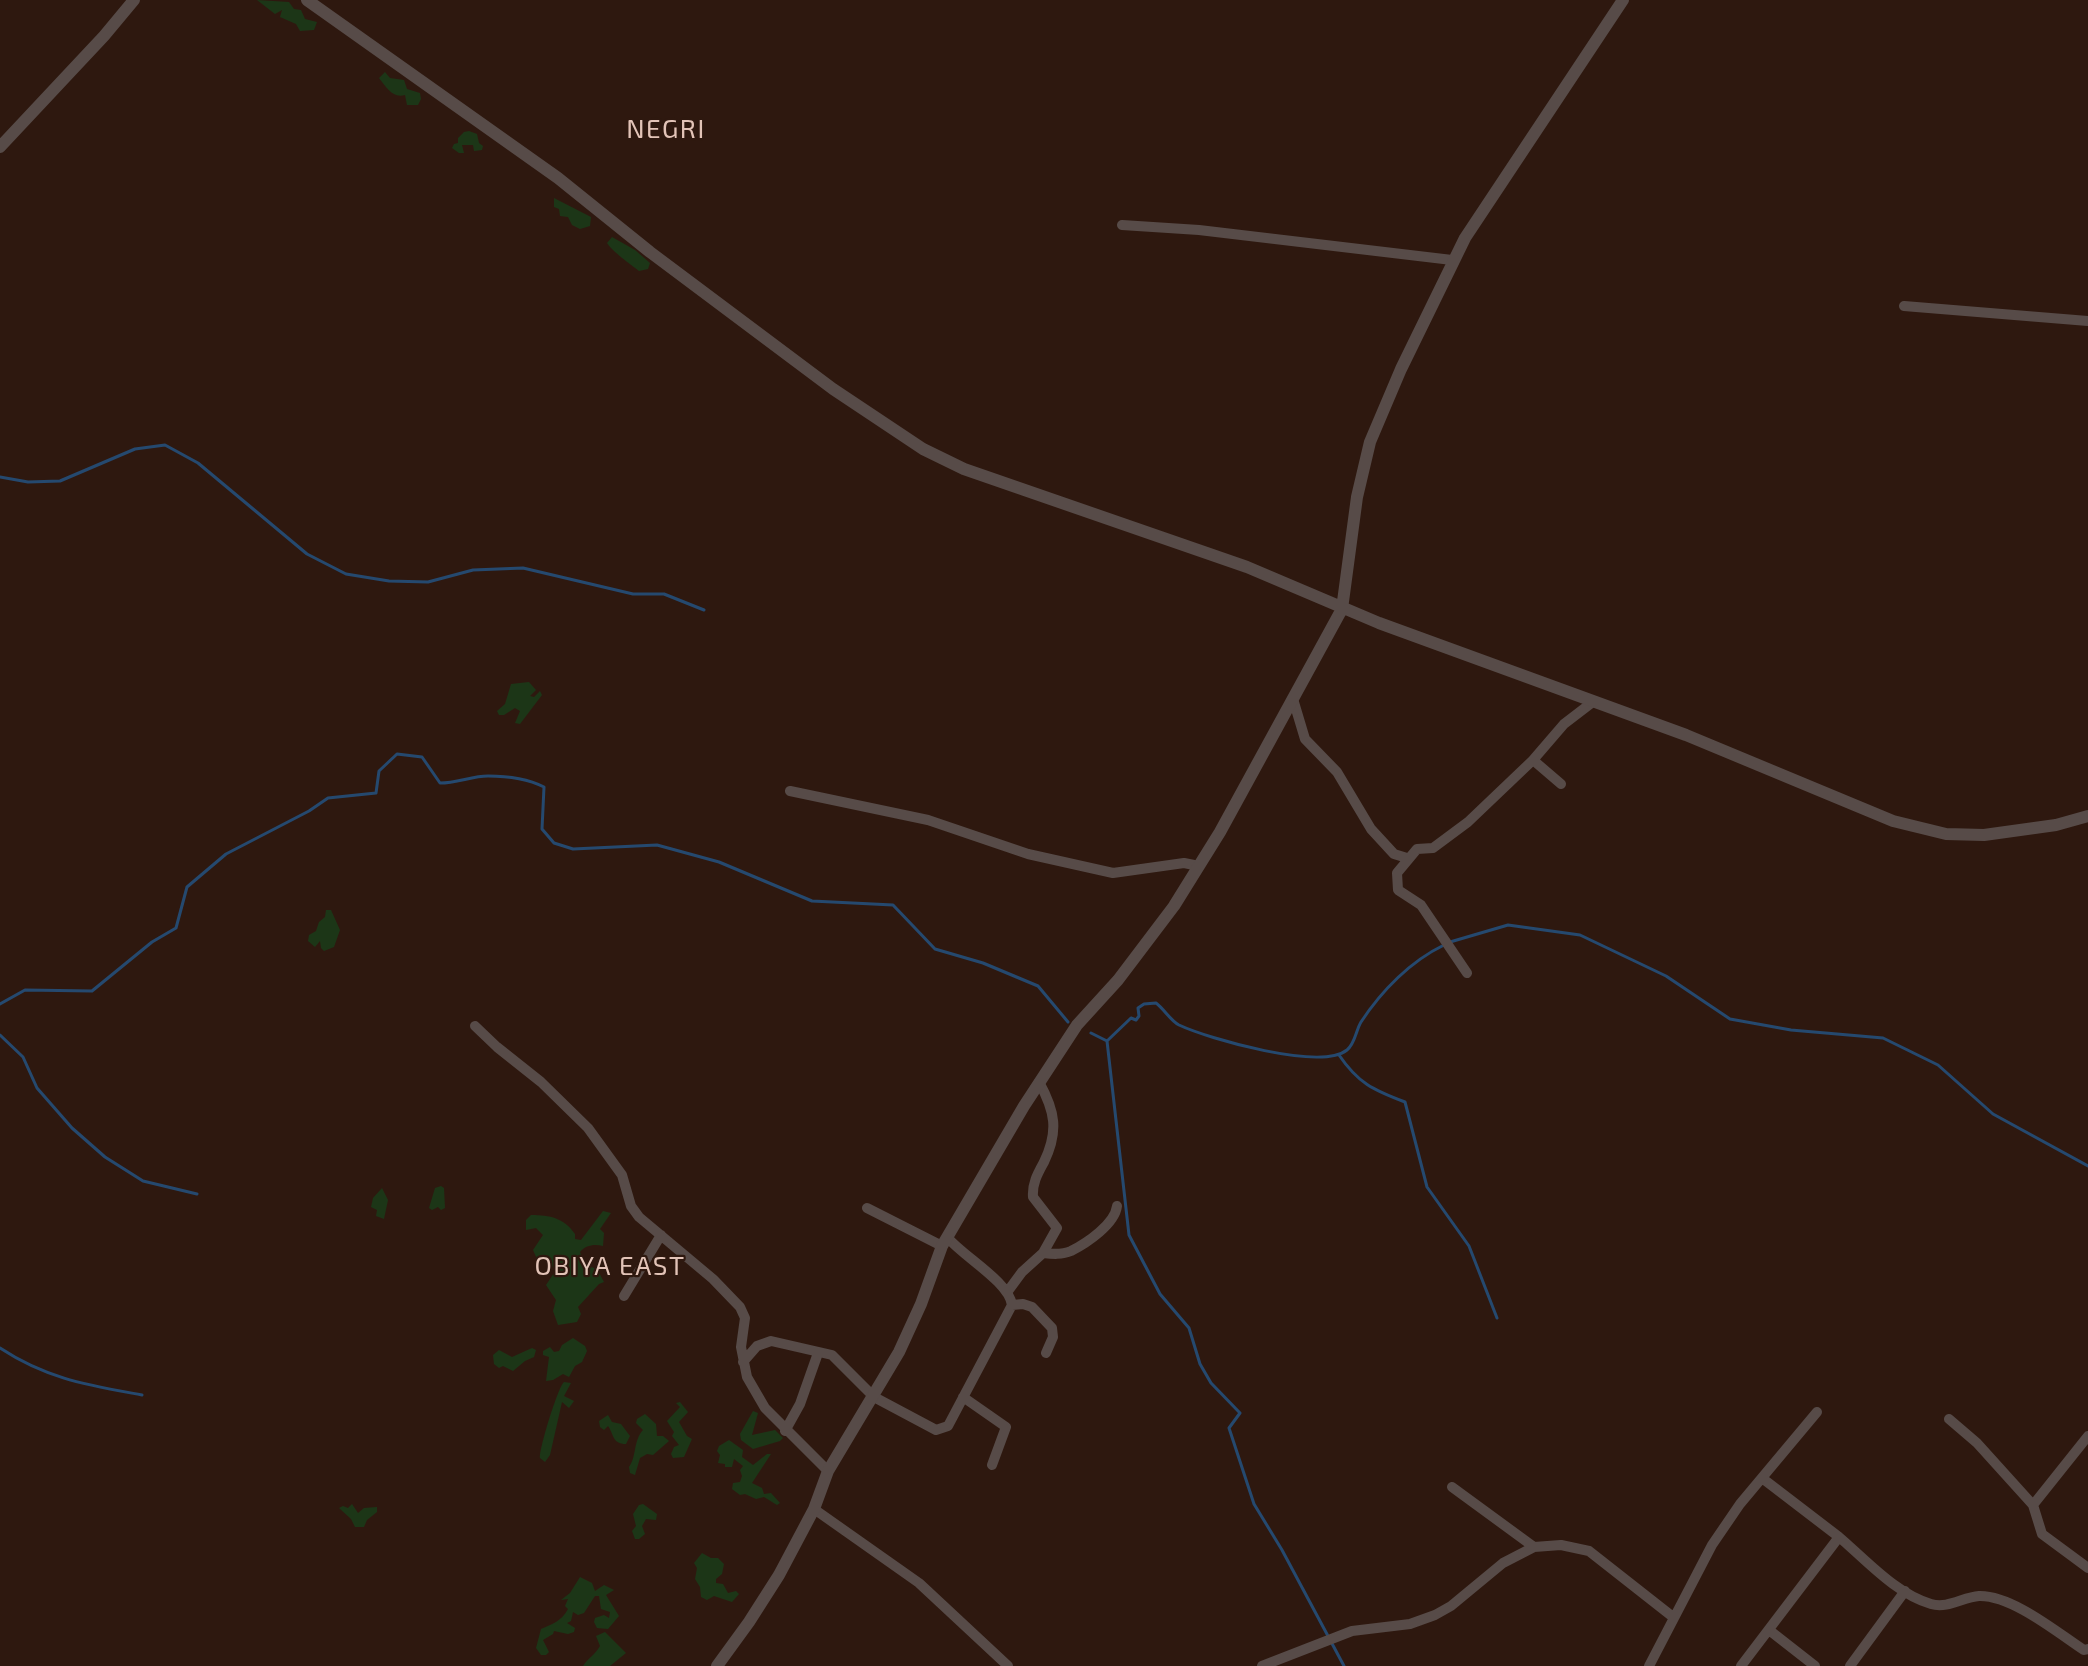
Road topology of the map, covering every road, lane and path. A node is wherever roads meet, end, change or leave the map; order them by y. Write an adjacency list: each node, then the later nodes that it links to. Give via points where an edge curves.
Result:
1 (134, 0): 4 (street)
2 (307, 0): 9 (street, via 558,178 833,389 923,449 984,477 1247,567)
3 (1623, 0): 6 (street)
4 (0, 147)
5 (1122, 225): 6 (street, via 1259,236)
6 (1452, 260): 9 (street, via 1371,438 1357,497)
7 (1904, 306): 8 (street)
8 (2088, 321)
9 (1342, 609): 10 (street); 11 (street)
10 (1293, 699): 16 (street, via 1305,739 1337,772 1371,830); 18 (street)
11 (1594, 701): 12 (street, via 1564,724); 15 (street, via 1893,821 1946,834 1984,835 2056,825)
12 (1533, 760): 13 (street); 17 (street, via 1441,843 1417,849)
13 (1560, 784)
14 (790, 791): 18 (street, via 928,820 1028,854 1113,873 1184,862)
15 (2088, 816)
16 (1394, 854): 17 (street); 19 (street)
17 (1407, 858): 19 (street)
18 (1199, 866): 22 (street, via 1118,980 1077,1025)
19 (1396, 873): 20 (street, via 1398,890 1421,905)
20 (1467, 973)
21 (475, 1026): 25 (street, via 588,1128 622,1174 631,1206)
22 (1039, 1082): 26 (street); 27 (street, via 1052,1110 1054,1135 1034,1182 1033,1197 1057,1228)
23 (1117, 1206): 27 (street, via 1110,1222 1081,1245 1069,1252)
24 (867, 1208): 26 (street)
25 (661, 1235): 29 (street); 33 (street, via 713,1279 742,1310)
26 (945, 1242): 28 (street); 34 (street, via 910,1328)
27 (1043, 1253): 28 (street)
28 (1008, 1291): 30 (street)
29 (624, 1296)
30 (1012, 1305): 32 (street, via 1032,1307 1052,1328 1053,1337); 35 (street)
31 (818, 1353): 33 (street, via 771,1341 757,1346); 34 (street, via 841,1361); 38 (street, via 800,1404)
32 (1046, 1353)
33 (743, 1362): 38 (street, via 765,1408)
34 (874, 1396): 35 (street, via 936,1430 948,1426); 41 (street)
35 (963, 1397): 40 (street, via 1006,1427)
36 (1817, 1412): 42 (street)
37 (1949, 1419): 44 (street, via 1977,1443)
38 (785, 1431): 41 (street)
39 (2088, 1436): 44 (street)
40 (992, 1465)
41 (828, 1471): 45 (street)
42 (1762, 1478): 46 (street); 50 (street, via 1712,1545)
43 (1452, 1487): 47 (street)
44 (2033, 1505): 48 (street, via 2042,1534)
45 (814, 1509): 53 (street, via 779,1575); 54 (street, via 919,1583)
46 (1839, 1537): 49 (street); 51 (street)
47 (1534, 1547): 50 (street, via 1561,1545 1589,1551); 55 (street, via 1503,1563 1435,1615 1410,1624 1352,1631)
48 (2088, 1568)
49 (1905, 1592): 52 (street, via 1933,1605 1945,1606 1980,1596 1997,1599); 59 (street)
50 (1673, 1617): 56 (street)
51 (1769, 1630): 57 (street); 58 (street)
52 (2088, 1649)
53 (717, 1666)
54 (1008, 1666)
55 (1262, 1666)
56 (1649, 1666)
57 (1741, 1666)
58 (1815, 1666)
59 (1850, 1666)

